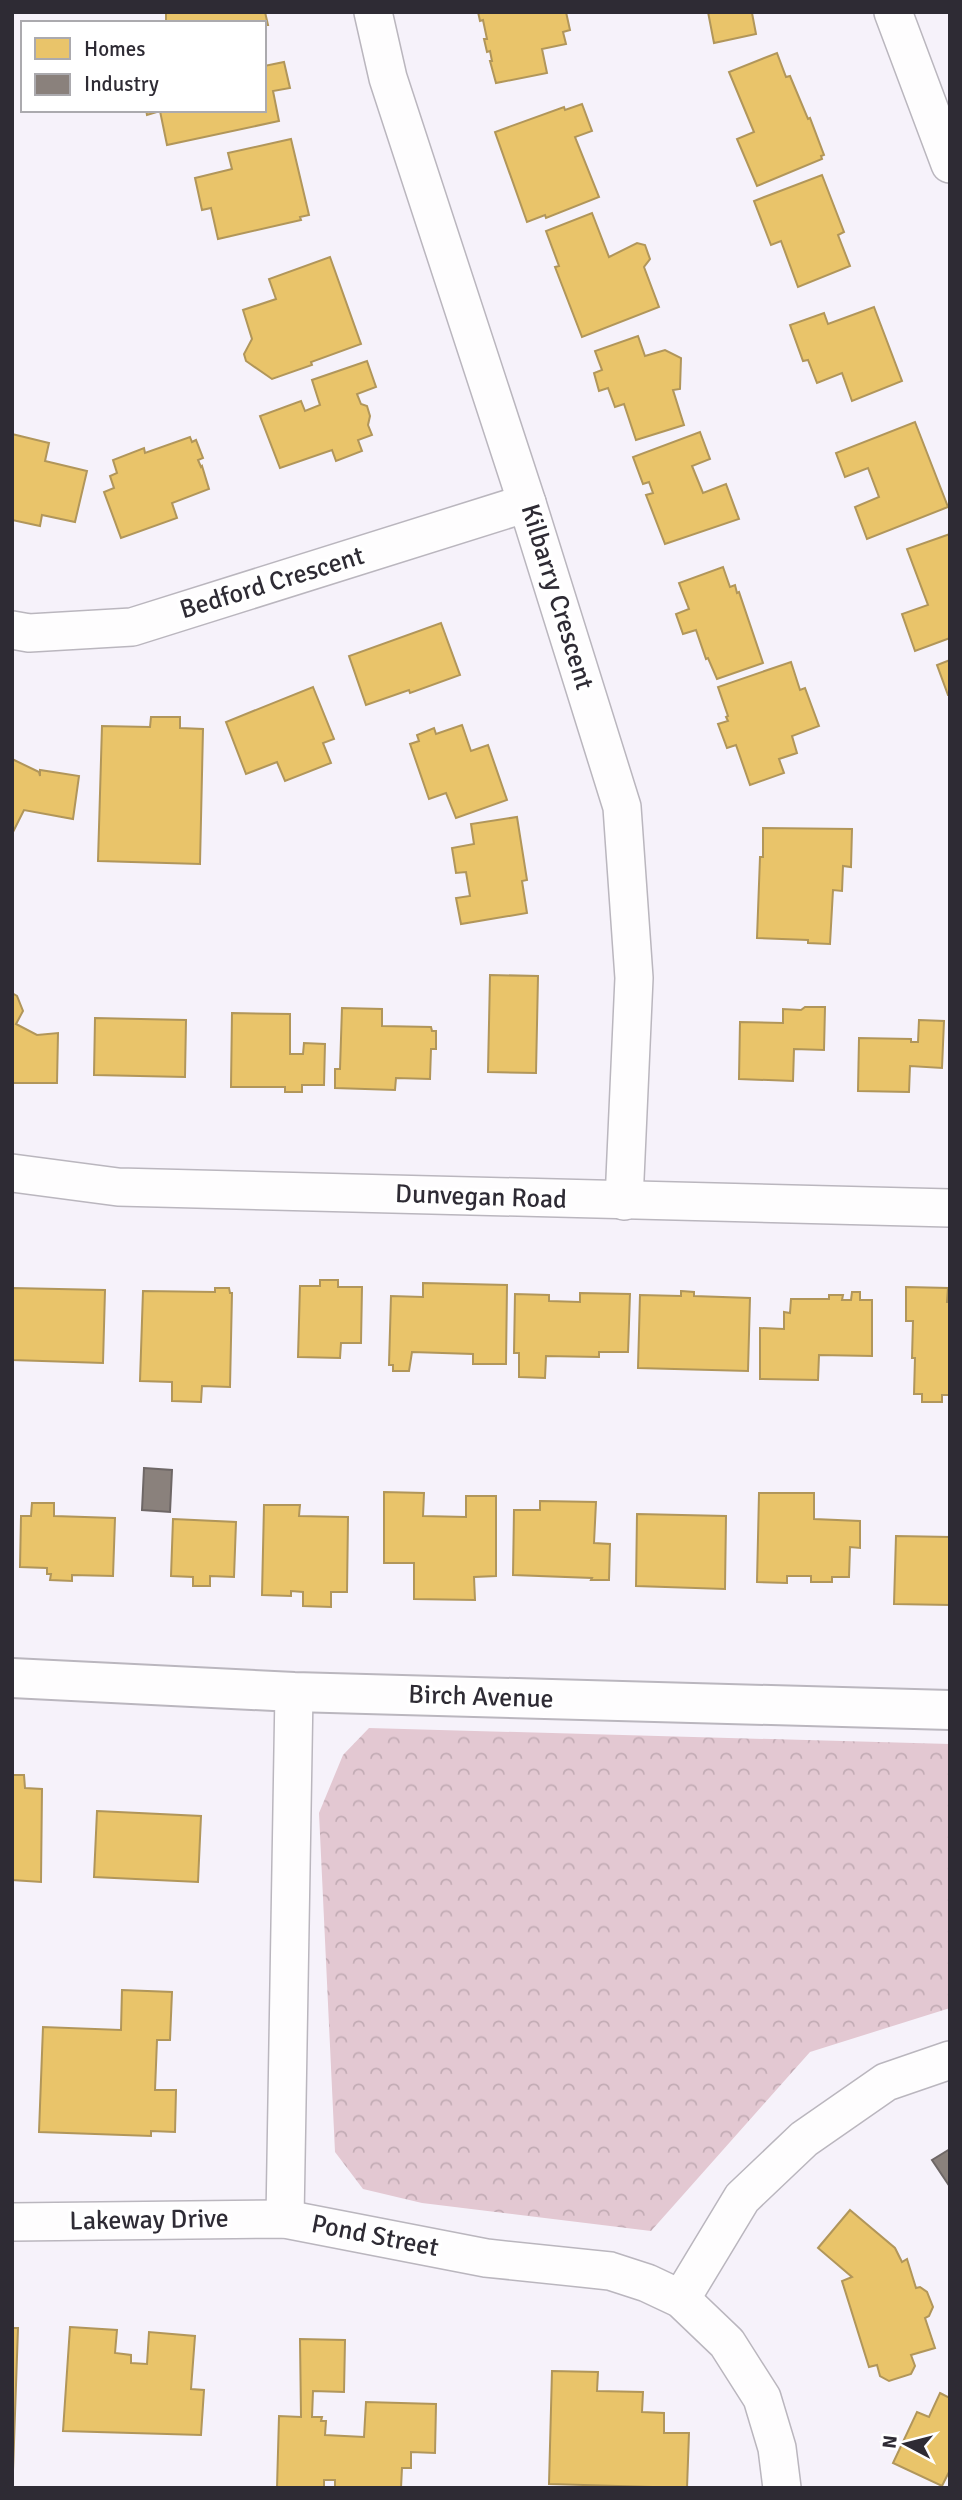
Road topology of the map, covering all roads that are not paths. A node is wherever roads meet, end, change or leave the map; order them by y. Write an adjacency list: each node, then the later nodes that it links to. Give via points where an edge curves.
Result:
1 (373, 12): 4 (street, Kilbarry Crescent, via 388,78)
2 (893, 12): 3 (street)
3 (950, 164)
4 (527, 503): 5 (street, Bedford Crescent, via 132,627); 7 (street, Kilbarry Crescent, via 622,807 634,978)
5 (12, 630)
6 (12, 1173): 7 (street, Dunvegan Road, via 118,1187)
7 (624, 1201): 8 (street, Dunvegan Road)
8 (950, 1208)
9 (12, 1678): 10 (street, Birch Avenue)
10 (294, 1692): 11 (street, Birch Avenue); 13 (street, Pond Street)
11 (950, 1710)
12 (950, 2060): 15 (street, via 886,2082 804,2139 742,2199)
13 (285, 2219): 14 (street, Lakeway Drive); 15 (street, Pond Street, via 486,2258 610,2271)
14 (12, 2222)
15 (681, 2299): 16 (street, Pond Street, via 727,2343 762,2398 777,2448)
16 (782, 2488)

